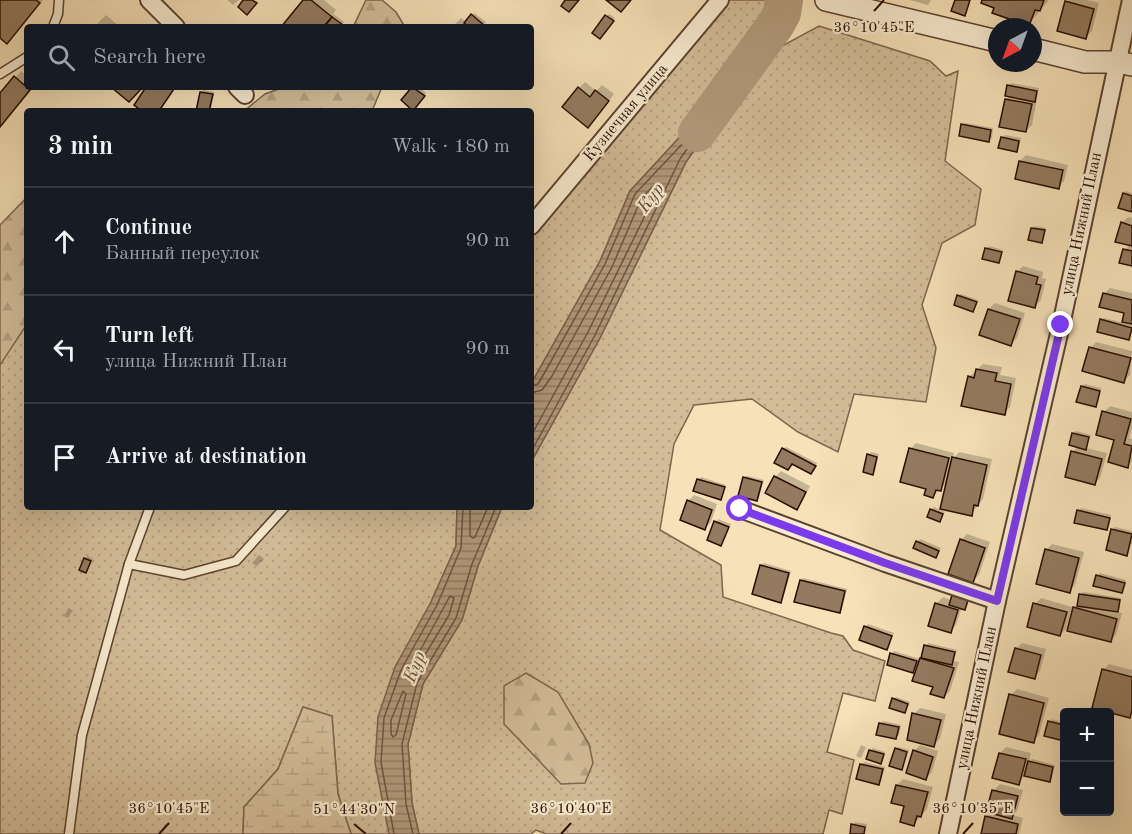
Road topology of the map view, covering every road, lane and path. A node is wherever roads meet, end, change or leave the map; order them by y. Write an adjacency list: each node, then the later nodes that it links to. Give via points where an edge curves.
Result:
1 (59, 0): 6 (lane)
2 (149, 0): 7 (street)
3 (720, 0): 13 (street, Кузнечная улица)
4 (826, 0): 8 (street)
5 (1131, 0): 11 (street, улица Нижний План)
6 (53, 24)
7 (173, 24)
8 (988, 38)
9 (1042, 51): 11 (street, via 1086,62)
10 (24, 59): 12 (lane)
11 (1124, 63): 18 (street, улица Нижний План)
12 (0, 74)
13 (534, 222)
14 (740, 509): 18 (street)
15 (149, 510): 17 (lane)
16 (282, 510): 17 (lane, via 236,561 184,575)
17 (129, 564): 19 (lane, via 82,735)
18 (997, 601): 20 (street, улица Нижний План)
19 (69, 834)
20 (948, 834)

